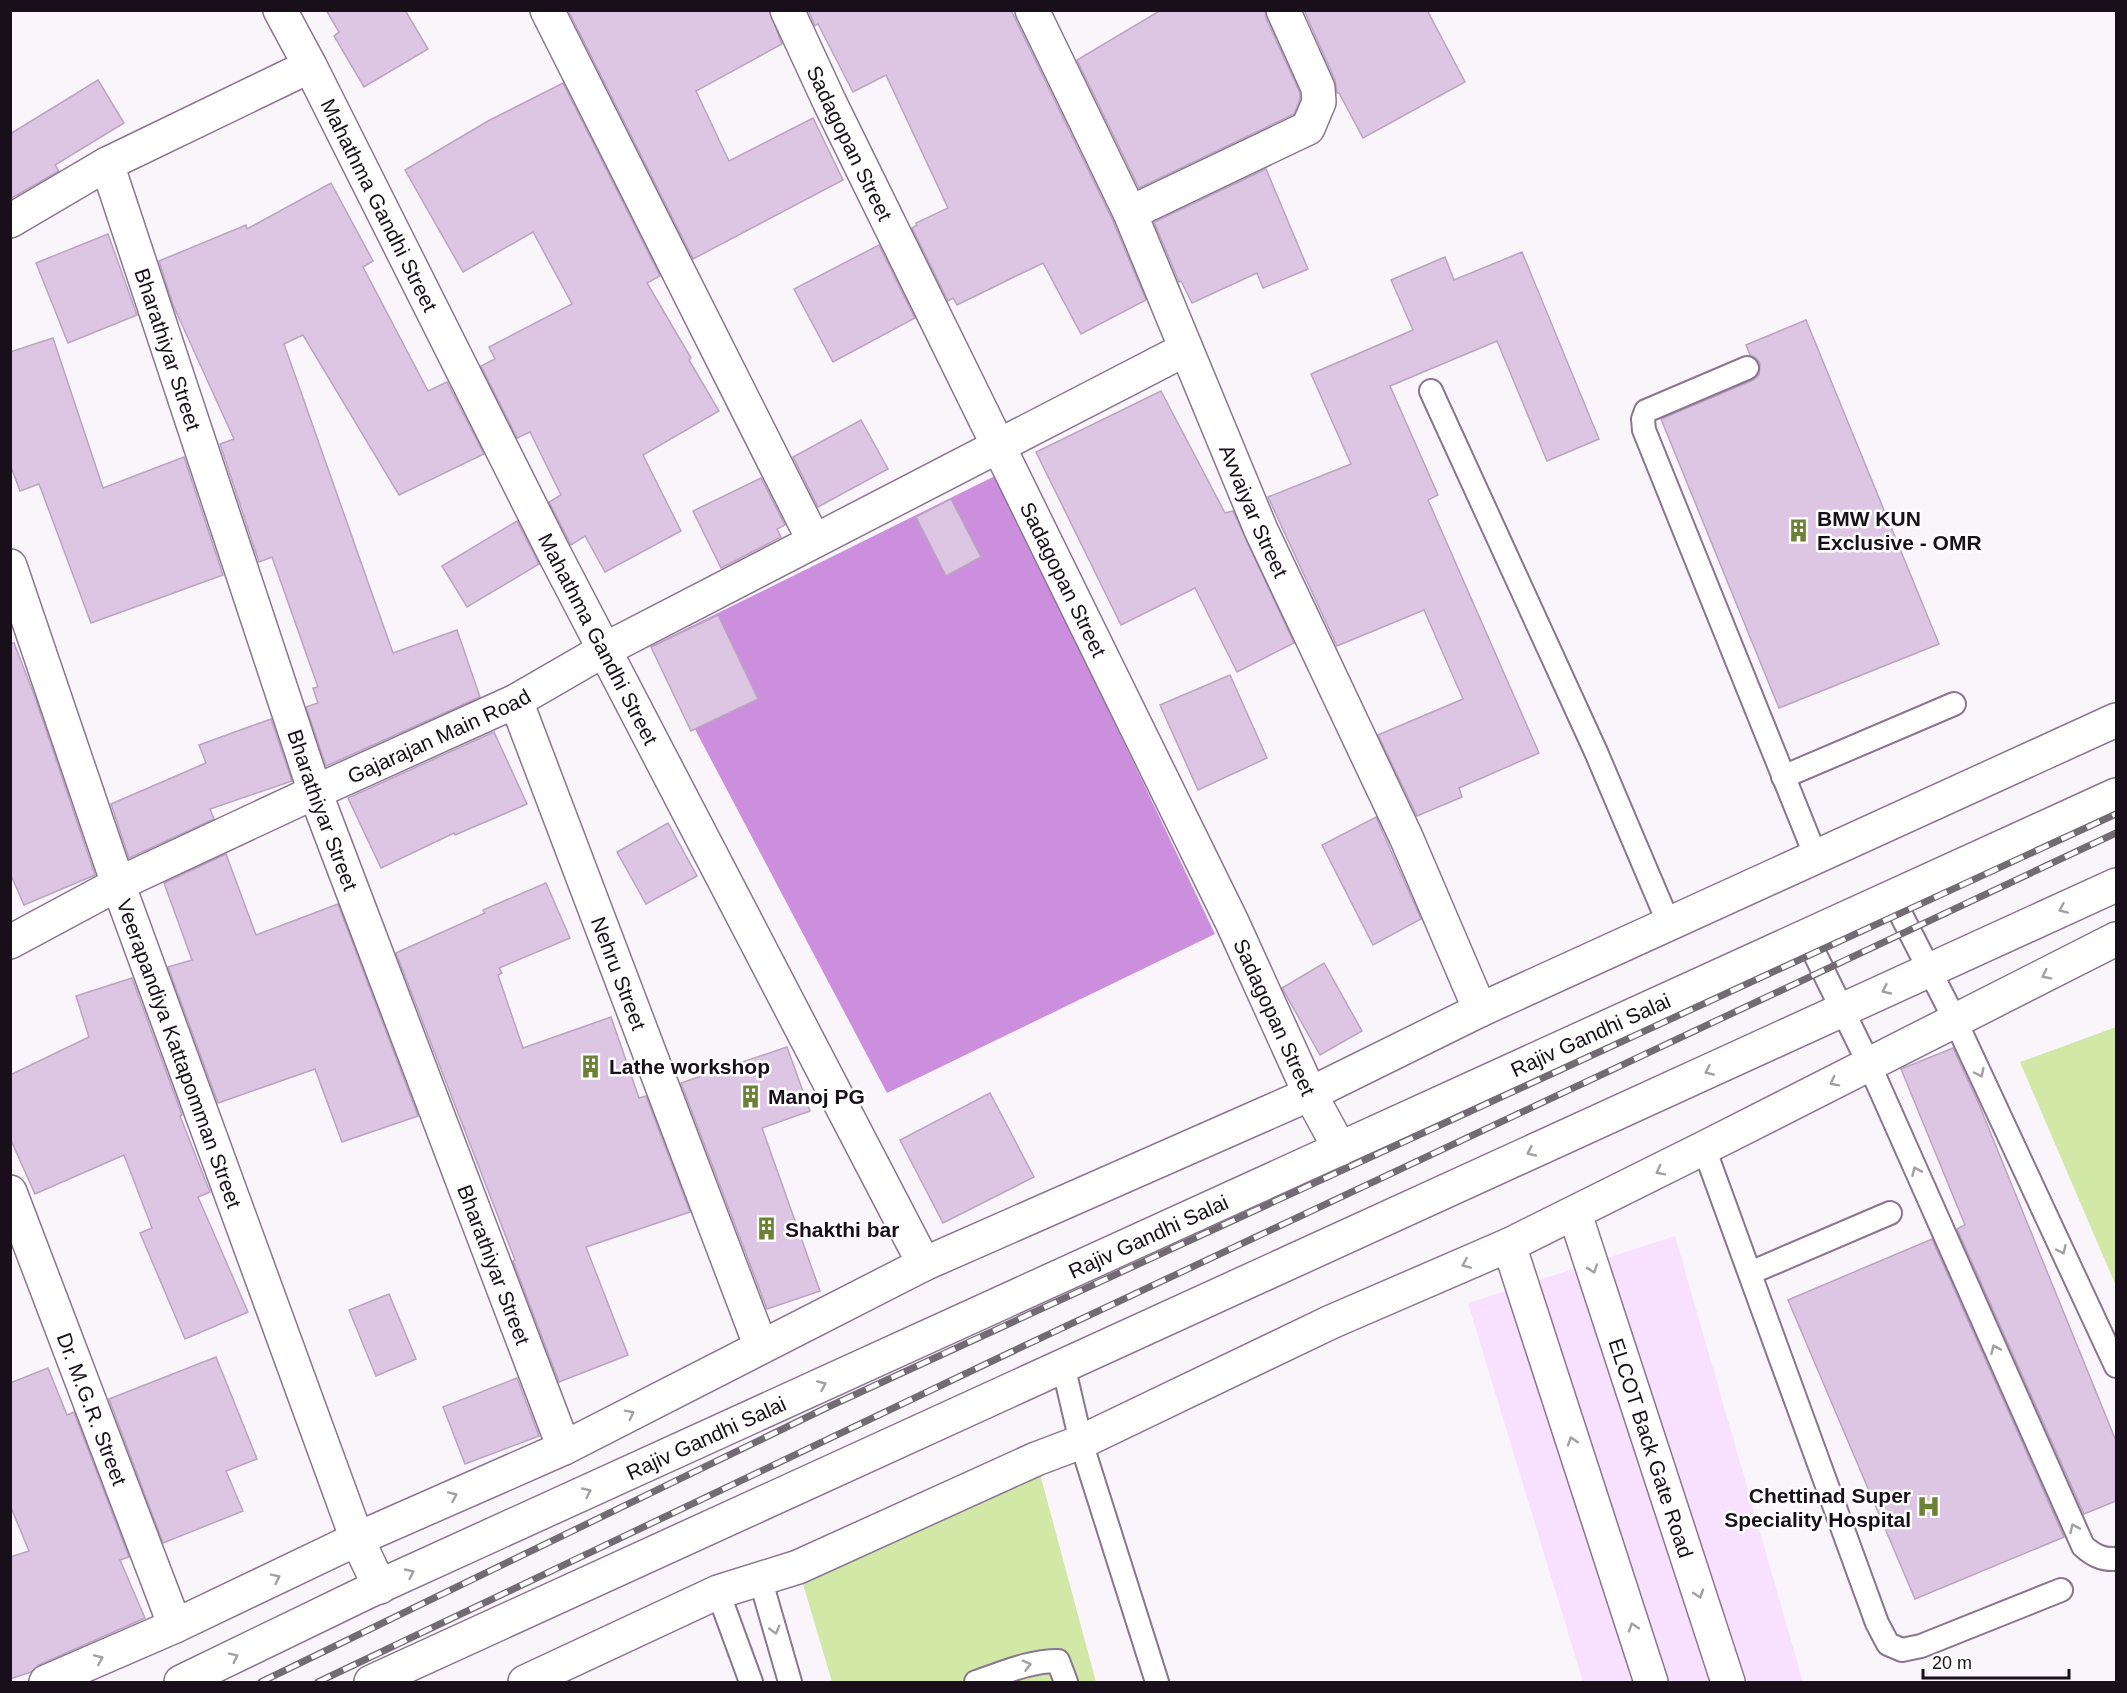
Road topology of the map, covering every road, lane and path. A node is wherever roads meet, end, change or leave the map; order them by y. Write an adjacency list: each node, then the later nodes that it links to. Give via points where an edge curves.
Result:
1 (280, 10): 6 (street, Mahathma Gandhi Street)
2 (547, 10): 14 (street)
3 (787, 10): 13 (street, Sadagopan Street)
4 (1032, 10): 8 (street, Avvaiyar Street)
5 (1282, 10): 8 (street, via 1318,88 1319,102 1308,128)
6 (310, 66): 7 (street); 16 (street, Mahathma Gandhi Street)
7 (107, 164): 9 (street); 21 (street, Bharathiyar Street)
8 (1130, 213): 10 (street, Avvaiyar Street)
9 (11, 220)
10 (1186, 349): 13 (street, Gajarajan Main Road); 32 (street, Avvaiyar Street, via 1260,530 1406,837)
11 (1747, 368): 20 (lane, via 1646,411 1643,419 1644,430)
12 (1431, 391): 27 (lane, via 1596,752)
13 (998, 445): 14 (street, Gajarajan Main Road); 36 (street, Sadagopan Street, via 1232,922)
14 (814, 541): 16 (street, Gajarajan Main Road)
15 (10, 566): 24 (street, Veerapandiya Kattapomman Street)
16 (604, 650): 17 (street, Gajarajan Main Road); 43 (street, Mahathma Gandhi Street)
17 (516, 701): 21 (street, Gajarajan Main Road); 45 (street, Nehru Street)
18 (1954, 704): 20 (lane)
19 (2116, 720): 23 (street)
20 (1783, 777): 23 (lane)
21 (315, 792): 24 (street, Gajarajan Main Road); 49 (street, Bharathiyar Street)
22 (2116, 795): 26 (street, Rajiv Gandhi Salai)
23 (1816, 857): 27 (street)
24 (118, 884): 30 (street, Gajarajan Main Road); 50 (street, Veerapandiya Kattapomman Street)
25 (2116, 885): 31 (street, one-way to 31)
26 (1892, 897): 28 (street, Rajiv Gandhi Salai); 31 (lane)
27 (1669, 924): 32 (street)
28 (1806, 936): 33 (lane); 37 (street, Rajiv Gandhi Salai)
29 (2116, 939): 34 (street, one-way to 34)
30 (10, 942)
31 (1930, 970): 33 (street, one-way to 33); 34 (lane)
32 (1480, 1010): 36 (street)
33 (1843, 1010): 35 (lane); 46 (street, one-way to 46)
34 (1955, 1020): 35 (street); 47 (lane, one-way to 47)
35 (1869, 1064): 38 (street, one-way to 38); 51 (lane, one-way to 35, via 2093,1556 2083,1546)
36 (1310, 1094): 37 (street, Sadagopan Street); 43 (street)
37 (1340, 1149): 53 (street, Rajiv Gandhi Salai, one-way to 37)
38 (1704, 1149): 41 (street, one-way to 41); 44 (lane)
39 (10, 1191): 56 (street, Dr. M.G.R. Street)
40 (1890, 1213): 44 (lane)
41 (1575, 1214): 42 (street); 67 (street, ELCOT Back Gate Road, one-way to 67)
42 (1509, 1245): 48 (street, one-way to 48, via 1331,1322); 66 (street, one-way to 42)
43 (924, 1264): 45 (street)
44 (1750, 1273): 54 (lane, via 1888,1644 1902,1650 1921,1646)
45 (761, 1347): 49 (street, one-way to 45)
46 (1063, 1365): 48 (lane); 59 (street)
47 (2116, 1366)
48 (1081, 1442): 52 (street, via 798,1567); 65 (lane)
49 (564, 1448): 50 (street, one-way to 49)
50 (357, 1539): 53 (street, Veerapandiya Kattapomman Street); 56 (street, one-way to 50)
51 (2116, 1559)
52 (760, 1578): 55 (street); 62 (lane, one-way to 62)
53 (380, 1587): 58 (street, Rajiv Gandhi Salai, one-way to 53)
54 (2061, 1590)
55 (718, 1592): 60 (street); 61 (lane)
56 (176, 1626): 57 (street, one-way to 56)
57 (45, 1683)
58 (182, 1683)
59 (371, 1683)
60 (525, 1683)
61 (751, 1683)
62 (790, 1683)
63 (976, 1683): 64 (lane, one-way to 64, via 1040,1661 1058,1661)
64 (1066, 1683)
65 (1157, 1683)
66 (1651, 1683)
67 (1728, 1683)

